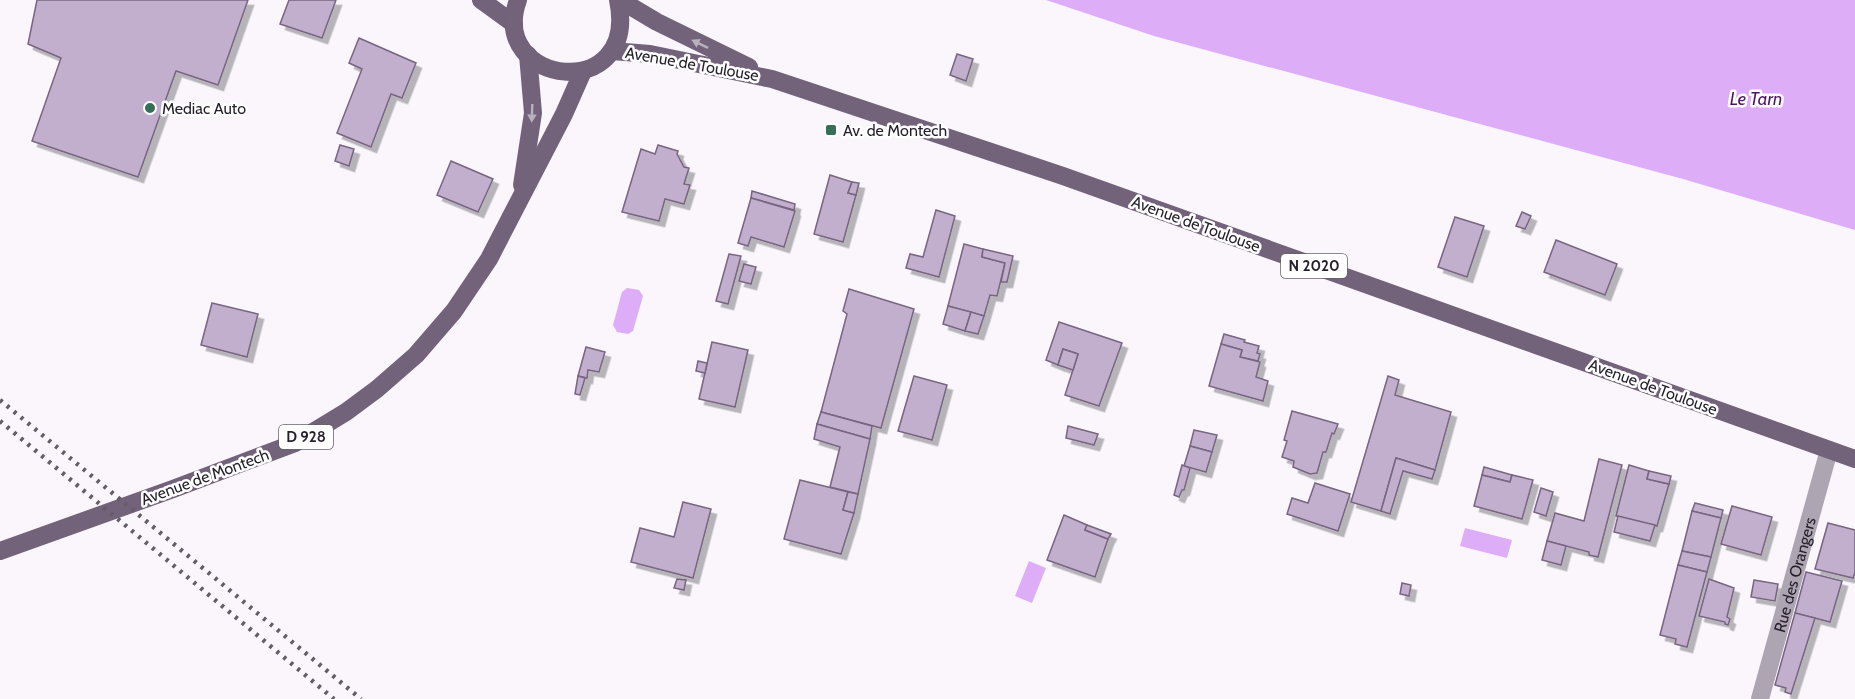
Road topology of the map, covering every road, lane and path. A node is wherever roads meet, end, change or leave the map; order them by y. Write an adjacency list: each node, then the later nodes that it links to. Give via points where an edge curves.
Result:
1 (481, 0): 4 (main road)
2 (518, 0): 4 (main road)
3 (619, 0): 5 (main road, via 620,34); 8 (main road, Avenue de Toulouse, one-way to 3)
4 (514, 24): 6 (main road, via 516,36)
5 (612, 51): 7 (main road); 8 (main road, Avenue de Toulouse, via 650,54)
6 (528, 55): 7 (main road, via 553,71); 9 (main road, Avenue de Montech, one-way to 9, via 533,112)
7 (583, 71): 9 (main road, Avenue de Montech)
8 (772, 79): 10 (main road, Avenue de Toulouse / N 2020, via 1063,176)
9 (520, 198): 12 (main road, Avenue de Montech / D 928, via 489,259 454,311 416,355 346,412 295,443)
10 (1830, 450): 11 (main road, Avenue de Toulouse / N 2020); 13 (street, Rue des Orangers)
11 (1855, 459)
12 (0, 551)
13 (1760, 699)

